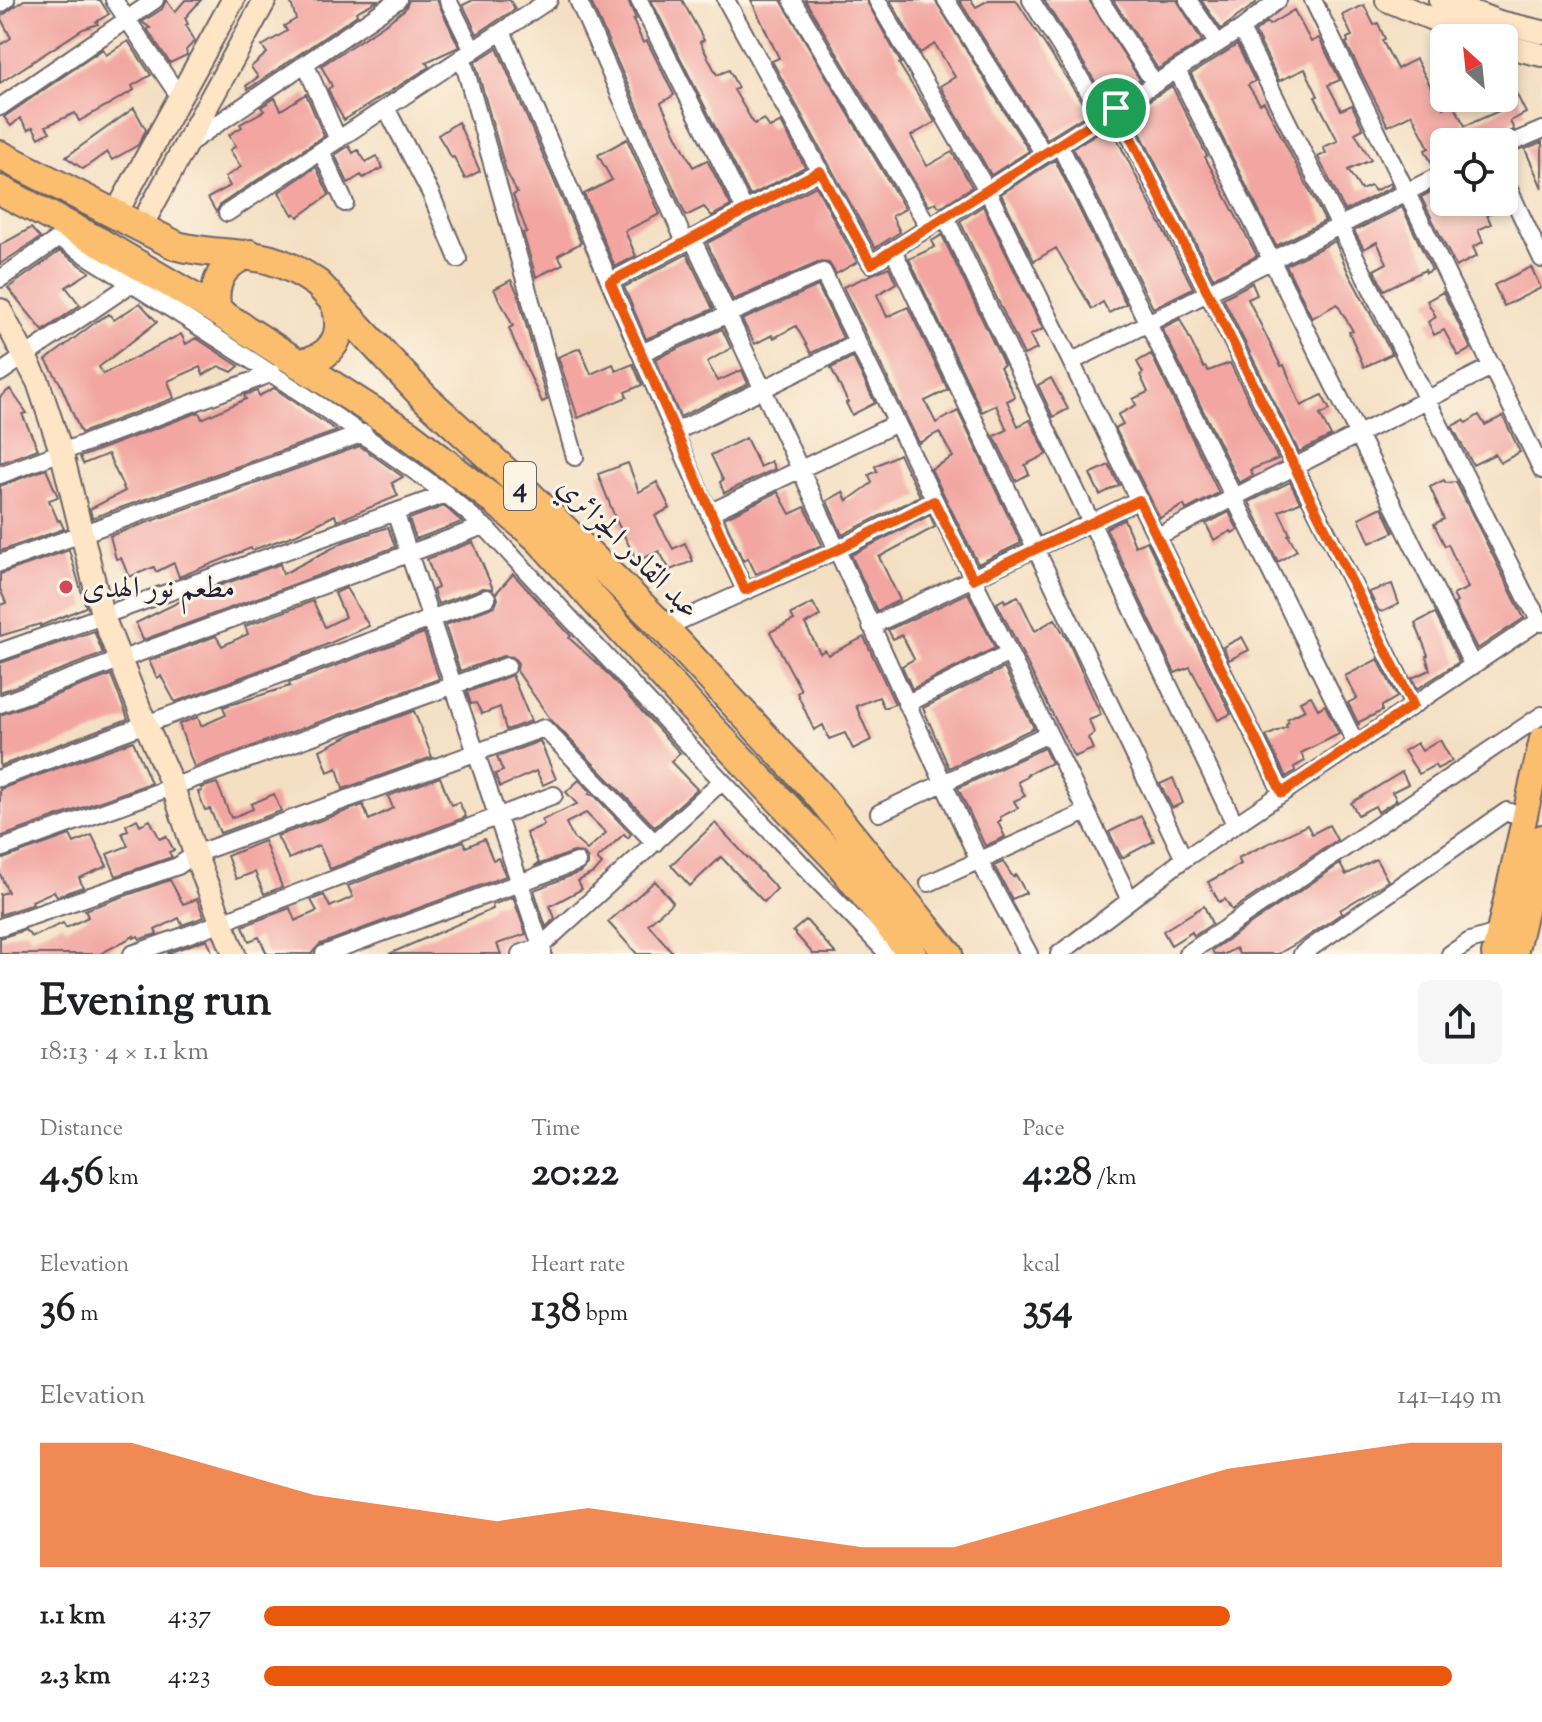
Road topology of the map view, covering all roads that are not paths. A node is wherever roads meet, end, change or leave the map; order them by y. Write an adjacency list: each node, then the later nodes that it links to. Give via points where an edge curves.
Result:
1 (6, 0): 22 (street)
2 (114, 0): 23 (street)
3 (155, 0): 23 (street)
4 (233, 0): 37 (street)
5 (265, 0): 45 (street)
6 (398, 0): 34 (street)
7 (448, 0): 32 (street)
8 (549, 0): 27 (street)
9 (578, 0): 62 (street)
10 (639, 0): 56 (street)
11 (726, 0): 49 (street)
12 (792, 0): 61 (street)
13 (877, 0): 52 (street)
14 (946, 0): 47 (street)
15 (1031, 0): 40 (street)
16 (1100, 0): 36 (street)
17 (1188, 0): 30 (street)
18 (1278, 0): 26 (street)
19 (1313, 0): 53 (street)
20 (1387, 0): 24 (street)
21 (1440, 0): 25 (street)
22 (0, 4)
23 (127, 19): 37 (street); 38 (street)
24 (1444, 24)
25 (1485, 24)
26 (1241, 29): 30 (street); 60 (street)
27 (502, 31): 32 (street); 69 (street)
28 (1518, 31): 29 (street)
29 (1542, 32)
30 (1218, 44): 35 (street)
31 (1518, 49): 33 (street)
32 (468, 54): 39 (street); 91 (street)
33 (1542, 55)
34 (305, 63): 42 (street); 45 (street)
35 (1177, 70): 36 (street); 67 (street)
36 (1155, 84): 40 (street)
37 (179, 96): 59 (street)
38 (0, 107)
39 (386, 108): 42 (street); 65 (street)
40 (1110, 112): 44 (street); 71 (street)
41 (1542, 130): 43 (street)
42 (338, 140): 46 (street)
43 (1518, 140)
44 (1059, 144): 47 (street); 76 (street)
45 (183, 147): 59 (street)
46 (321, 151): 54 (street); 57 (street)
47 (1044, 154): 52 (street)
48 (0, 155): 59 (highway, عبد القادر الجزائري / 4)
49 (820, 171): 56 (street); 63 (street, via 871,264)
50 (1430, 179): 53 (street)
51 (0, 190): 74 (highway, عبد القادر الجزائري / 4)
52 (987, 190): 58 (street); 80 (street)
53 (1405, 191): 60 (street); 81 (street)
54 (345, 203)
55 (1518, 208): 66 (street)
56 (745, 210): 62 (street)
57 (227, 213)
58 (945, 216): 61 (street); 102 (street)
59 (128, 222): 64 (highway, عبد القادر الجزائري / 4, via 177,246)
60 (1340, 225): 67 (street); 85 (street)
61 (929, 227): 63 (street)
62 (688, 240): 69 (street); 75 (street)
63 (893, 250): 106 (street)
64 (250, 254): 72 (highway, عبد القادر الجزائري / 4, via 298,270); 74 (highway, via 220,275)
65 (458, 259)
66 (1542, 259)
67 (1271, 260): 71 (street); 89 (street)
68 (0, 279): 70 (street, via 59,238)
69 (610, 282): 78 (street)
70 (131, 284): 79 (street); 82 (street)
71 (1207, 292): 76 (street); 92 (street)
72 (335, 303): 82 (highway, via 340,331 335,344 326,355); 117 (highway, عبد القادر الجزائري / 4, via 423,396)
73 (0, 310): 79 (street)
74 (217, 311): 82 (highway, عبد القادر الجزائري / 4)
75 (727, 314): 77 (street, via 823,272); 78 (street); 84 (street)
76 (1148, 323): 80 (street); 97 (street)
77 (857, 343): 84 (street); 86 (street)
78 (641, 353): 87 (street)
79 (26, 355): 83 (street); 90 (street)
80 (1071, 362): 98 (street)
81 (1493, 366): 85 (street); 94 (street)
82 (286, 368): 88 (street); 90 (street); 164 (highway, عبد القادر الجزائري / 4, via 408,434 539,539 837,860)
83 (0, 373)
84 (762, 390): 87 (street); 93 (street)
85 (1427, 399): 89 (street); 115 (street)
86 (897, 423): 93 (street); 99 (street)
87 (675, 432): 101 (street)
88 (364, 433): 96 (street); 104 (street)
89 (1358, 434): 92 (street); 122 (street)
90 (62, 454): 95 (street); 104 (street)
91 (575, 457)
92 (1294, 467): 97 (street); 126 (street)
93 (800, 469): 101 (street); 107 (street)
94 (1542, 470)
95 (0, 475)
96 (446, 494): 100 (street); 103 (street)
97 (1234, 497): 105 (street); 131 (street)
98 (1139, 500): 102 (street); 105 (street)
99 (934, 501): 107 (street); 110 (street)
100 (395, 512): 108 (street); 113 (street)
101 (709, 513): 111 (street)
102 (1091, 523): 106 (street); 144 (street)
103 (484, 526): 108 (street); 134 (street)
104 (82, 532): 109 (street); 113 (street)
105 (1158, 536): 138 (street)
106 (1036, 549): 110 (street); 149 (street)
107 (837, 550): 111 (street); 116 (street)
108 (407, 554): 114 (street); 120 (street)
109 (0, 563)
110 (973, 579): 116 (street); 119 (street)
111 (745, 590): 117 (street)
112 (487, 598): 114 (street)
113 (102, 614): 118 (street); 120 (street)
114 (430, 618): 123 (street); 128 (street)
115 (1540, 622): 122 (street)
116 (871, 626): 125 (street)
117 (664, 628): 165 (highway, عبد القادر الجزائري / 4, via 817,793)
118 (0, 652)
119 (1009, 653): 125 (street); 129 (street)
120 (120, 662): 124 (street); 128 (street)
121 (507, 666): 123 (street)
122 (1473, 666): 126 (street)
123 (453, 686): 132 (street); 136 (street)
124 (0, 704)
125 (906, 704): 135 (street)
126 (1413, 705): 131 (street)
127 (1542, 715): 168 (street)
128 (146, 725): 133 (street); 136 (street)
129 (1048, 734): 135 (street); 140 (street)
130 (1542, 739): 137 (main road)
131 (1356, 744): 138 (street)
132 (476, 752): 142 (street); 146 (street, via 544,728); 148 (street)
133 (0, 778)
134 (722, 781): 146 (street); 163 (street)
135 (943, 783): 141 (street); 150 (street)
136 (173, 787): 147 (street); 148 (street)
137 (1536, 791): 143 (main road)
138 (1282, 793): 144 (street)
139 (554, 795): 142 (street)
140 (1087, 812): 150 (street); 154 (street)
141 (879, 813)
142 (498, 816): 152 (street); 155 (street)
143 (1525, 818): 157 (main road); 169 (street, via 1507,811)
144 (1235, 824): 149 (street)
145 (1542, 837): 171 (main road)
146 (655, 843): 158 (street)
147 (0, 849)
148 (195, 854): 155 (street); 156 (street, via 178,866)
149 (1184, 859): 154 (street)
150 (979, 861): 153 (street); 166 (street)
151 (577, 862): 152 (street)
152 (520, 883): 158 (street); 161 (street)
153 (929, 883)
154 (1130, 900): 167 (street)
155 (222, 922): 159 (street); 160 (street)
156 (0, 927)
157 (1497, 943): 170 (street, via 1470,941)
158 (542, 950): 162 (street)
159 (132, 954)
160 (234, 954)
161 (324, 954)
162 (520, 954)
163 (888, 954)
164 (912, 954)
165 (948, 954)
166 (1029, 954)
167 (1059, 954)
168 (1187, 954)
169 (1302, 954)
170 (1450, 954)
171 (1515, 954)

